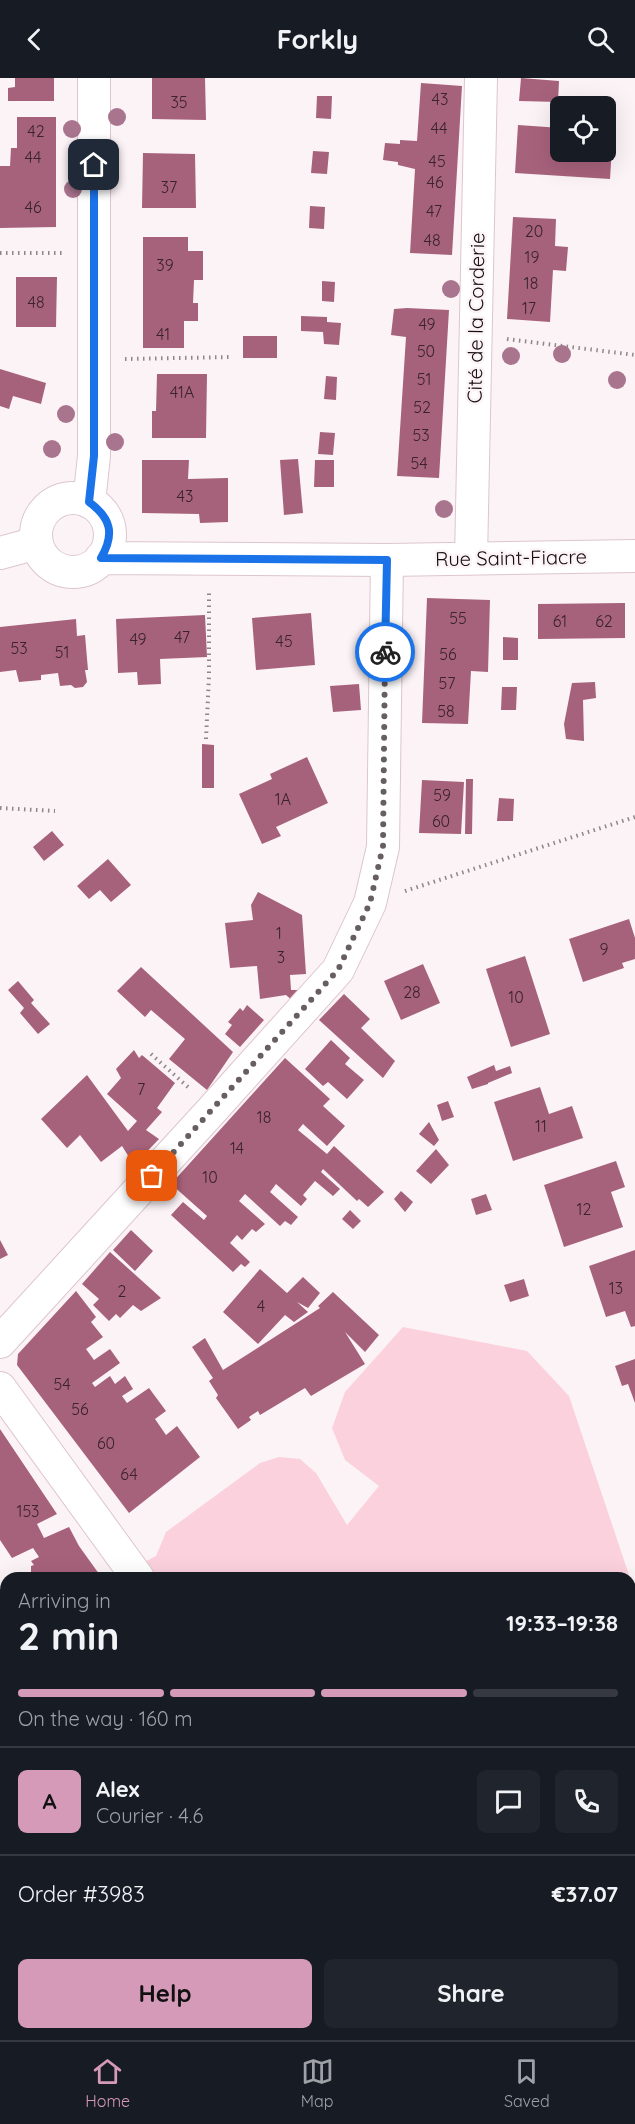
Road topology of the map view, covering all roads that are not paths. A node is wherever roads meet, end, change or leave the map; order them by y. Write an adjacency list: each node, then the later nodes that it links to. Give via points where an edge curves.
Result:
1 (94, 78): 3 (street, via 94,456)
2 (481, 78): 8 (street, Cité de la Corderie)
3 (89, 502): 4 (street, via 64,498 52,503 37,524); 7 (street, via 108,522 110,534)
4 (37, 543): 5 (street); 7 (street, via 41,555 62,570 79,571)
5 (0, 554)
6 (635, 556): 8 (street, Rue Saint-Fiacre)
7 (101, 558): 9 (street, Rue Saint-Fiacre)
8 (471, 559): 9 (street, Rue Saint-Fiacre)
9 (387, 560): 10 (street, via 383,846 370,903 338,970)
10 (0, 1342)
11 (0, 1388): 12 (street)
12 (134, 1572)

